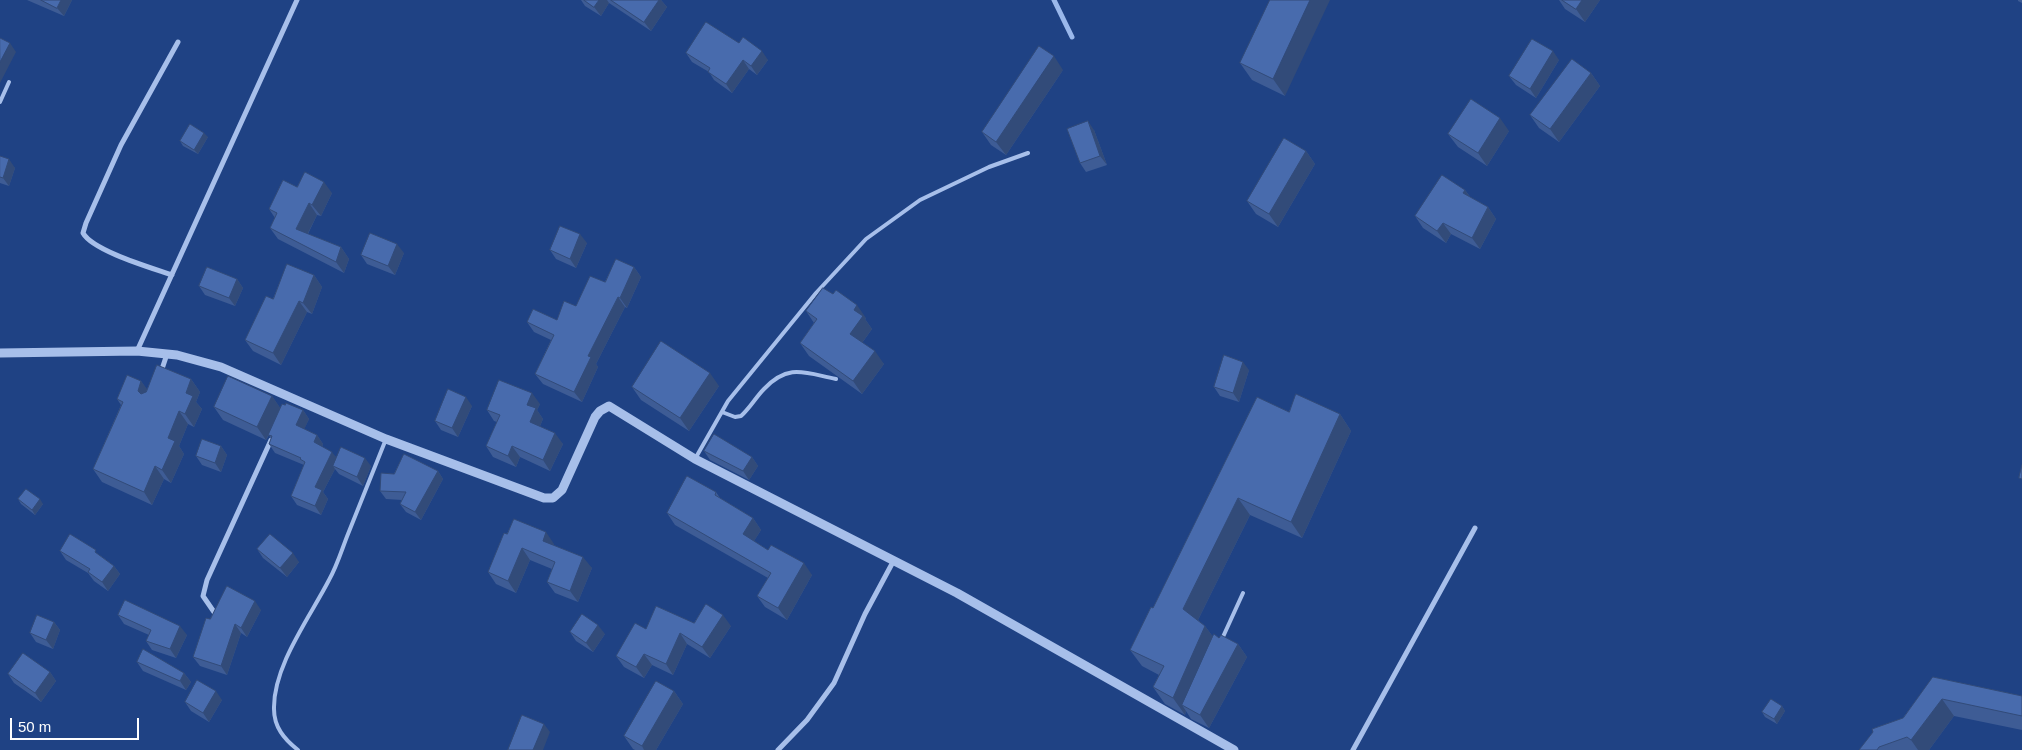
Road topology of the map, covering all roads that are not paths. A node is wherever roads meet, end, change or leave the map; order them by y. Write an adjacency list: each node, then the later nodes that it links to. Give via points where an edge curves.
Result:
1 (298, 0): 6 (street)
2 (178, 42): 6 (street, via 121,145 83,233 110,252)
3 (9, 82): 4 (lane)
4 (0, 102)
5 (1028, 152): 12 (lane, via 920,200 866,238 816,293)
6 (172, 276): 7 (street)
7 (137, 351): 8 (street); 9 (street)
8 (0, 352)
9 (167, 354): 10 (street); 14 (street, via 221,367 289,401)
10 (159, 379)
11 (836, 379): 12 (lane, via 797,372 780,374 741,416)
12 (722, 412): 15 (lane)
13 (275, 431): 19 (street, via 207,580 203,596)
14 (386, 439): 15 (street, via 544,498 553,498 562,490 595,417 607,406); 21 (lane, via 330,579 293,645 276,687 274,720 283,736)
15 (695, 459): 17 (street)
16 (1475, 528): 24 (street)
17 (894, 560): 22 (street, via 834,682 807,720); 23 (street, via 1187,718)
18 (1243, 593): 20 (lane)
19 (214, 612)
20 (1220, 645)
21 (298, 750)
22 (778, 750)
23 (1234, 750)
24 (1353, 750)

